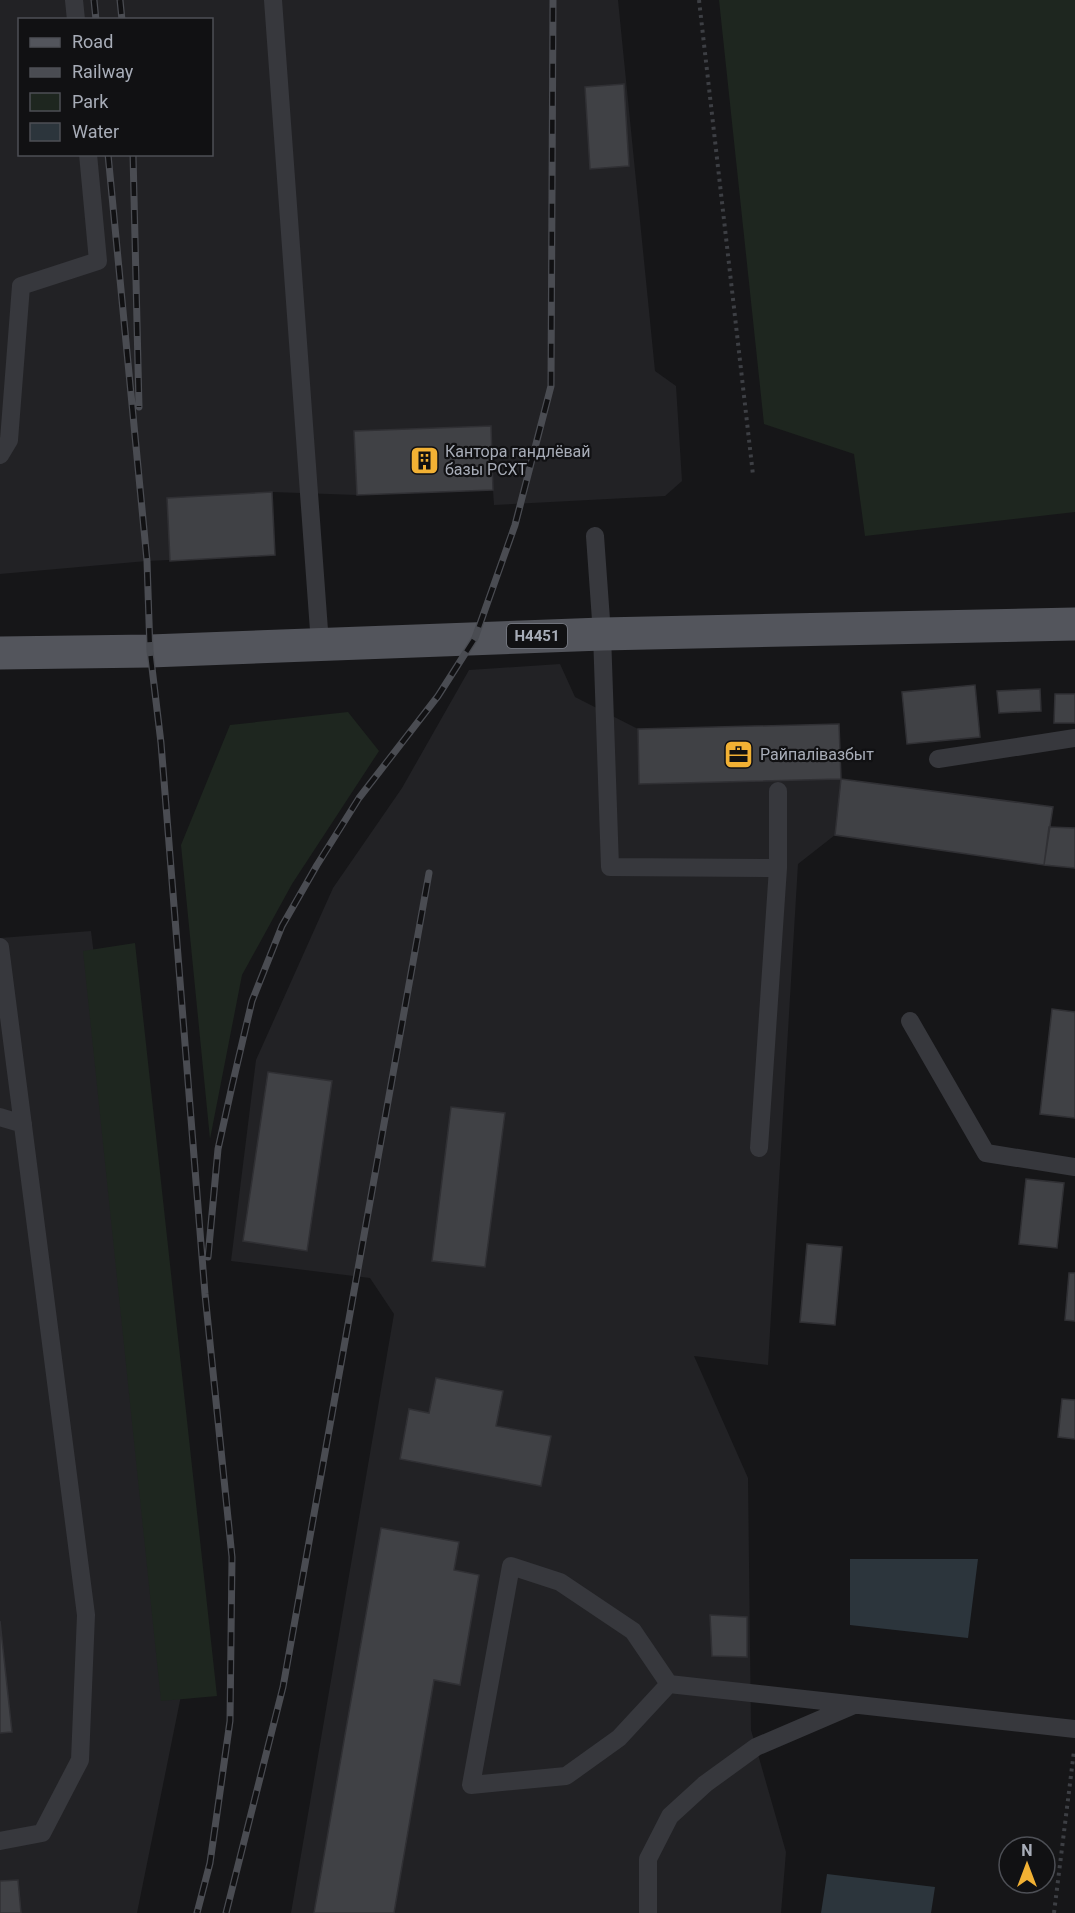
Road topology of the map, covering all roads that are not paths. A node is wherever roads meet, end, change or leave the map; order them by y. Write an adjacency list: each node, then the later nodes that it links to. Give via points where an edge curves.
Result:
1 (74, 0): 3 (lane)
2 (273, 0): 9 (lane)
3 (76, 18)
4 (88, 156): 5 (lane, via 98,261 21,286 9,440)
5 (0, 455)
6 (595, 536): 8 (lane)
7 (1075, 624): 8 (main road, Н4451)
8 (602, 634): 9 (main road, Н4451); 14 (lane, via 610,867)
9 (320, 644): 10 (main road, Н4451)
10 (0, 653)
11 (1075, 738): 12 (lane)
12 (938, 759)
13 (778, 791): 14 (lane)
14 (778, 868): 19 (lane)
15 (0, 947): 18 (lane)
16 (910, 1021): 20 (lane, via 986,1153)
17 (0, 1117): 18 (lane)
18 (23, 1124): 24 (lane, via 86,1615 80,1760 42,1833)
19 (759, 1148)
20 (1075, 1167)
21 (669, 1684): 21 (lane, via 633,1631 560,1582 511,1566 471,1785 566,1776 619,1738); 22 (lane)
22 (856, 1705): 23 (lane); 25 (lane, via 756,1747 705,1784 670,1816 648,1859)
23 (1075, 1730)
24 (0, 1840)
25 (648, 1913)

